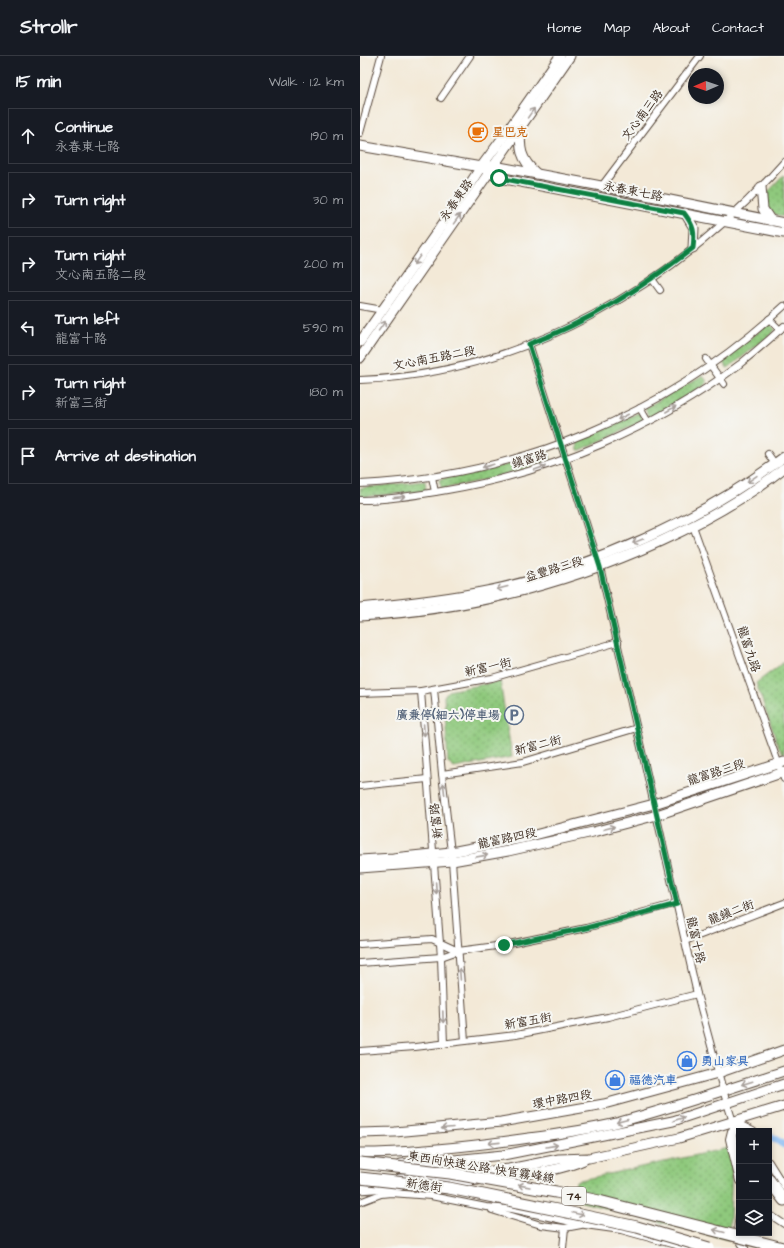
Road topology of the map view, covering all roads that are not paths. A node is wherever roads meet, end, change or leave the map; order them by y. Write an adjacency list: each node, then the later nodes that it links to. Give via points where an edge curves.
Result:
1 (380, 56): 8 (street)
2 (470, 56): 6 (street)
3 (560, 56): 11 (street, 永春東路)
4 (570, 56): 7 (street, 永春東路, one-way to 4)
5 (700, 56): 14 (street, 文心南三路)
6 (441, 98)
7 (521, 127): 12 (street, 永春東路); 13 (street, via 522,155)
8 (360, 133)
9 (360, 146): 11 (street, 永春東七路)
10 (784, 162): 15 (street, 文心南五路二段)
11 (481, 167): 12 (street, 永春東七路); 27 (street, 永春東路, one-way to 27)
12 (492, 169): 13 (street, 永春東七路); 16 (street, 永春東七路, via 499,178); 32 (street, 永春東路, one-way to 12)
13 (538, 175): 14 (street, 永春東七路)
14 (602, 186): 17 (street, 永春東七路)
15 (761, 187): 17 (street, 文心南五路二段); 19 (street, via 763,209)
16 (684, 213): 18 (street, 永春東七路); 22 (street, via 694,228)
17 (734, 213): 18 (street, 文心南五路二段); 19 (street, 永春東七路)
18 (725, 221): 21 (street, 永春東七路); 22 (street, 文心南五路二段)
19 (771, 221): 20 (street, 永春東七路)
20 (784, 223)
21 (784, 233)
22 (693, 248): 23 (street, 文心南五路二段)
23 (652, 279): 24 (street); 31 (street, 文心南五路二段, via 596,314)
24 (660, 290)
25 (360, 306): 27 (street)
26 (784, 306): 28 (street, 鎮富路)
27 (383, 310): 30 (street, 永春東路)
28 (769, 319): 29 (street, 鎮富路); 34 (street, 鎮富路)
29 (782, 328): 35 (street, 鎮富路, via 740,364)
30 (360, 342)
31 (529, 344): 36 (street, 文心南五路二段, via 464,366); 40 (street, 龍富十路)
32 (360, 358)
33 (706, 359): 34 (street)
34 (710, 365): 35 (street); 38 (street, 鎮富路)
35 (719, 378): 37 (street); 39 (street, 鎮富路, one-way to 35)
36 (360, 380)
37 (724, 384)
38 (640, 408): 39 (street); 40 (street, 鎮富路, one-way to 40, via 623,418)
39 (648, 422): 43 (street, 鎮富路)
40 (561, 444): 43 (street, 龍富十路); 45 (street, 鎮富路, one-way to 45, via 481,468)
41 (768, 454): 44 (street)
42 (784, 457): 44 (street, 益豐路三段)
43 (566, 458): 47 (street, 鎮富路, one-way to 43, via 469,487 534,470); 50 (street, 龍富十路)
44 (780, 468): 49 (street, 益豐路三段, via 742,498); 50 (street, 益豐路三段, one-way to 50)
45 (432, 477): 46 (street, 鎮富路); 47 (street)
46 (360, 484)
47 (435, 492): 48 (street, 鎮富路, one-way to 47)
48 (360, 500)
49 (694, 526): 50 (street, 益豐路三段, via 642,550); 58 (street, 龍富九路)
50 (599, 562): 51 (street, 益豐路三段, one-way to 51, via 492,590 430,601); 52 (street, 益豐路三段, via 541,586 474,603 413,612); 53 (street, 龍富十路)
51 (360, 608)
52 (360, 616)
53 (618, 642): 54 (street, 新富一街, via 492,678); 57 (street, 龍富十路)
54 (434, 689): 55 (street, 新富一街); 59 (street, 新富路)
55 (421, 691): 56 (street, 新富一街); 61 (street, 新富路, one-way to 61)
56 (360, 693)
57 (637, 728): 59 (street, 新富二街, via 524,762); 63 (street, 龍富十路)
58 (781, 763): 60 (street, 龍富九路); 63 (street, 龍富路三段)
59 (442, 774): 65 (street, 新富路, one-way to 59)
60 (783, 775): 64 (street, 龍富路三段)
61 (427, 779): 62 (street); 66 (street, 新富路)
62 (360, 786)
63 (654, 804): 64 (street, 龍富十路); 65 (street, 龍富路四段)
64 (657, 815): 65 (street, 龍富路四段, one-way to 64, via 508,851); 70 (street, 龍富十路)
65 (452, 856): 66 (street, 龍富路四段); 74 (street, 新富路)
66 (433, 859): 67 (street, 龍富路四段); 68 (street, 龍富路四段); 73 (street, 新富路, one-way to 73)
67 (360, 860)
68 (360, 868)
69 (784, 903): 71 (street, 龍鎮二街)
70 (677, 904): 71 (street, 龍富十路); 74 (street, via 586,928 504,945)
71 (685, 941): 77 (street, 龍富十路)
72 (360, 944): 73 (street, via 432,939)
73 (440, 944): 74 (street); 75 (street, 新富路)
74 (458, 951): 75 (street); 78 (street, 新富路, one-way to 74)
75 (441, 957): 76 (street); 79 (street, 新富路, one-way to 79)
76 (360, 963)
77 (698, 994): 78 (street, 新富五街, via 608,1017 516,1035); 83 (street, 龍富十路)
78 (465, 1041): 79 (street, 新富五街)
79 (444, 1044): 81 (street, 新富五街)
80 (784, 1050): 83 (street, 環中路四段)
81 (360, 1051)
82 (784, 1071): 85 (street, one-way to 85)
83 (718, 1073): 85 (street, 龍富十路); 91 (street, 環中路四段, one-way to 91, via 604,1104 501,1122)
84 (784, 1084): 86 (street)
85 (723, 1090): 86 (street, 龍富十路); 93 (street, one-way to 93, via 670,1108 558,1134 444,1148)
86 (727, 1103): 88 (street, 龍富十路); 95 (street, one-way to 86, via 444,1161 502,1155 673,1121)
87 (784, 1106): 88 (street)
88 (733, 1122): 89 (highway); 90 (street); 92 (street); 94 (street, via 679,1138); 97 (street, via 729,1139)
89 (739, 1128)
90 (747, 1128)
91 (360, 1133)
92 (736, 1148)
93 (360, 1153)
94 (589, 1158): 98 (street, via 559,1159 510,1169 453,1176); 101 (street, via 572,1165 530,1173 454,1183)
95 (360, 1164): 115 (highway, 東西向快速公路 快官霧峰線 / 74, one-way to 95, bridge, via 556,1192 450,1173)
96 (770, 1164): 100 (street)
97 (736, 1168)
98 (360, 1179): 113 (highway, 74, one-way to 113, bridge, via 449,1188 637,1227)
99 (772, 1184): 102 (highway)
100 (784, 1186)
101 (360, 1189)
102 (784, 1200)
103 (360, 1202): 104 (street, 新德街, via 381,1194 404,1193)
104 (486, 1207): 107 (street, 新德街, via 512,1209); 108 (street, 新德街, via 535,1223)
105 (772, 1217): 106 (street)
106 (784, 1224)
107 (585, 1225): 108 (street, 新德街); 112 (street, 新德街, via 621,1230)
108 (565, 1228): 111 (street)
109 (737, 1236): 114 (street)
110 (742, 1236): 114 (street)
111 (563, 1248)
112 (686, 1248)
113 (709, 1248)
114 (746, 1248)
115 (783, 1248)

